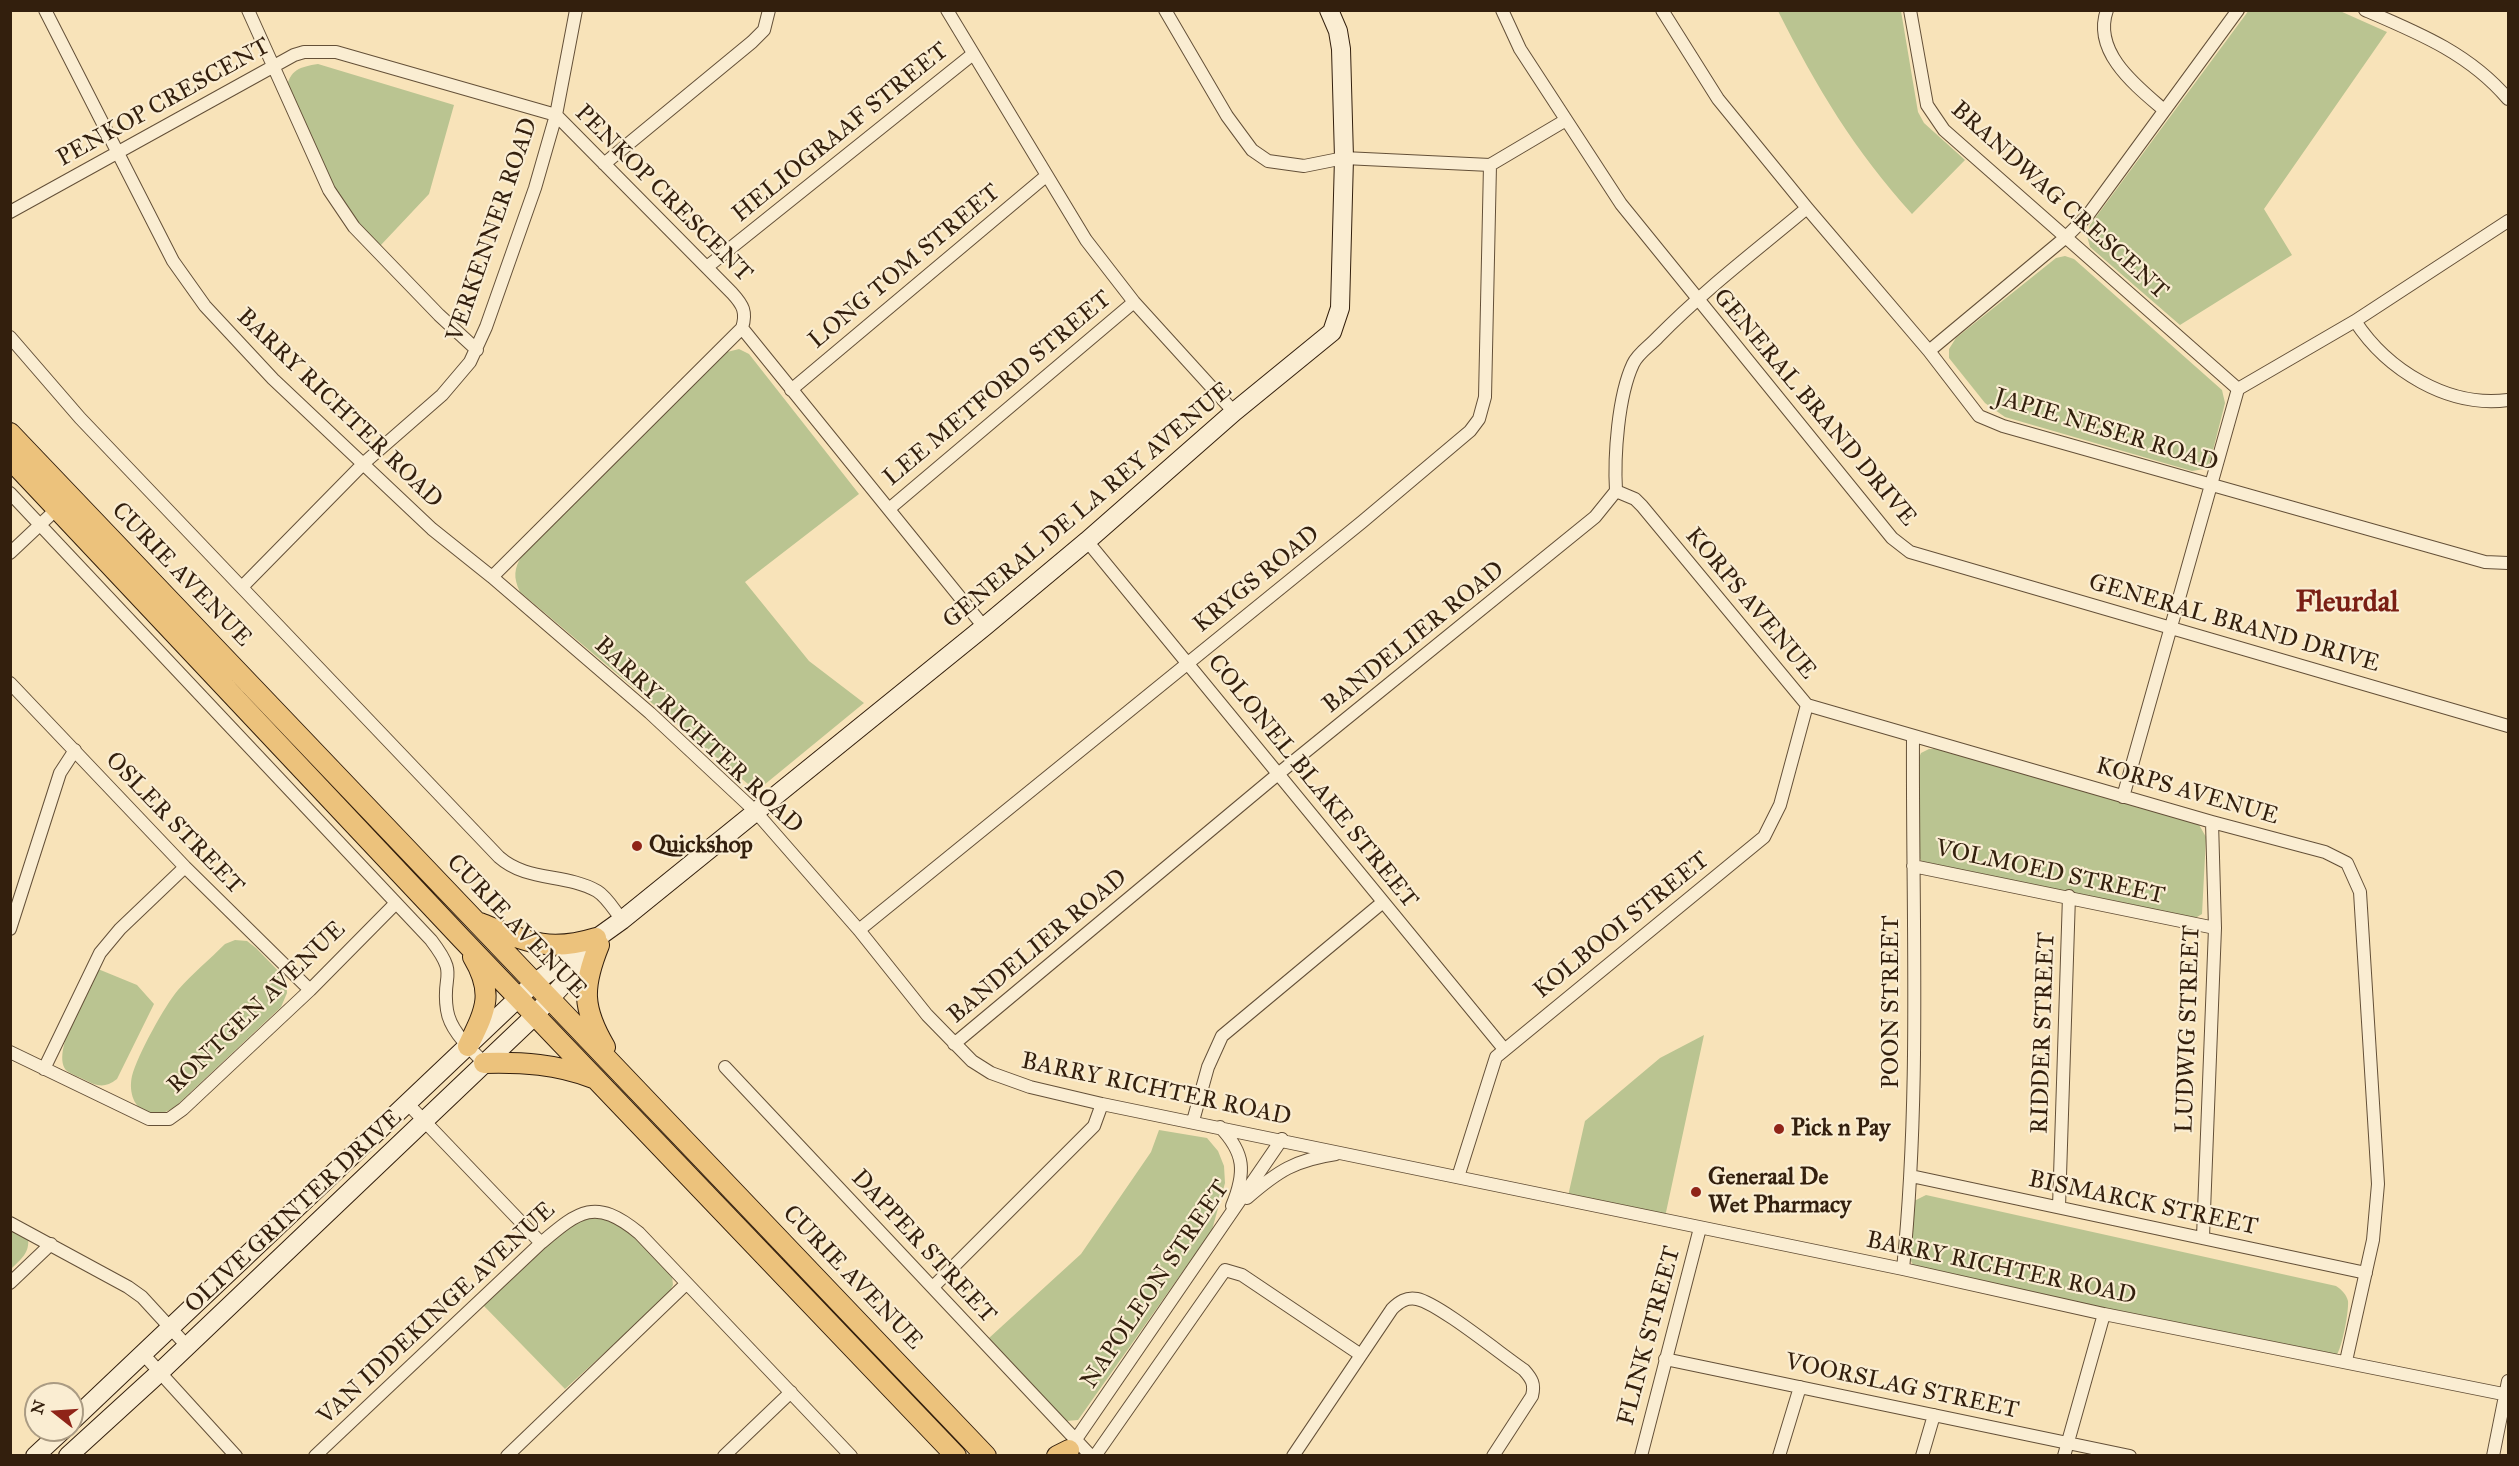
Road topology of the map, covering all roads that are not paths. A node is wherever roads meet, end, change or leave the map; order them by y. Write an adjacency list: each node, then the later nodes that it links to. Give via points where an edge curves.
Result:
1 (45, 10): 20 (street, BARRY RICHTER ROAD)
2 (248, 10): 15 (street)
3 (576, 10): 18 (street, VERKENNER ROAD)
4 (769, 10): 22 (street, via 764,30 752,42)
5 (947, 10): 14 (street)
6 (1165, 10): 21 (street, via 1227,116 1260,157 1304,166)
7 (1329, 10): 21 (street, GENERAL DE LA REY AVENUE, via 1341,49)
8 (1502, 10): 19 (street, GENERAL BRAND DRIVE, via 1520,49)
9 (1662, 10): 25 (street, JAPIE NESER ROAD, via 1718,99)
10 (1910, 10): 28 (street, BRANDWAG CRESCENT, via 1924,93 1933,116)
11 (2107, 10): 17 (street, via 2104,31 2118,67)
12 (2238, 10): 17 (street)
13 (2365, 10): 16 (street, via 2459,54 2493,81)
14 (973, 54): 24 (street); 29 (street, HELIOGRAAF STREET)
15 (273, 67): 18 (street, PENKOP CRESCENT, via 304,52 336,51); 20 (street, PENKOP CRESCENT); 35 (street, via 344,215)
16 (2508, 99)
17 (2164, 110): 28 (street, via 2088,215)
18 (556, 115): 22 (street, PENKOP CRESCENT); 35 (street, VERKENNER ROAD, via 535,188)
19 (1566, 120): 23 (street); 30 (street, GENERAL BRAND DRIVE, via 1621,204)
20 (118, 153): 26 (street, PENKOP CRESCENT); 43 (street, BARRY RICHTER ROAD, via 173,261 205,306 273,379)
21 (1344, 158): 23 (street); 40 (street, GENERAL DE LA REY AVENUE, via 1337,324 1327,338)
22 (604, 164): 29 (street, PENKOP CRESCENT)
23 (1490, 165): 57 (street, KRYGS ROAD, via 1485,397 1476,424)
24 (1046, 176): 31 (street, via 1086,240); 38 (street, LONG TOM STREET)
25 (1807, 208): 30 (street); 36 (street, JAPIE NESER ROAD)
26 (10, 212)
27 (2508, 221): 32 (street)
28 (2066, 237): 36 (street); 37 (street, BRANDWAG CRESCENT)
29 (707, 267): 33 (street, PENKOP CRESCENT, via 743,306 746,316)
30 (1696, 299): 45 (street, via 1633,364 1620,420); 55 (street, GENERAL BRAND DRIVE, via 1892,538 1910,552)
31 (1134, 302): 40 (street); 48 (street, LEE METFORD STREET)
32 (2355, 321): 37 (street); 39 (street, via 2397,367 2418,382 2470,398)
33 (742, 328): 38 (street); 53 (street)
34 (10, 337): 54 (street, CURIE AVENUE, via 80,418)
35 (477, 350): 43 (street, VERKENNER ROAD, via 442,395)
36 (1929, 351): 44 (street, JAPIE NESER ROAD, via 1979,416 1988,421)
37 (2238, 389): 44 (street)
38 (791, 390): 48 (street)
39 (2508, 400)
40 (1234, 412): 50 (street, GENERAL DE LA REY AVENUE)
41 (10, 433): 47 (main road, CURIE AVENUE)
42 (10, 459): 47 (main road, CURIE AVENUE)
43 (364, 463): 53 (street, BARRY RICHTER ROAD, via 432,529); 54 (street, VERKENNER ROAD)
44 (2210, 484): 52 (street, JAPIE NESER ROAD, via 2485,562); 55 (street)
45 (1616, 491): 59 (street, KORPS AVENUE, via 1635,499); 63 (street, BANDELIER ROAD, via 1595,518 1569,540)
46 (10, 493): 49 (street)
47 (64, 503): 49 (street); 73 (main road, CURIE AVENUE); 77 (main road, CURIE AVENUE)
48 (889, 508): 56 (street)
49 (41, 524): 51 (street); 71 (street)
50 (1087, 541): 56 (street, GENERAL DE LA REY AVENUE); 57 (street, COLONEL BLAKE STREET)
51 (10, 553)
52 (2508, 563)
53 (492, 577): 65 (street, BARRY RICHTER ROAD, via 650,712)
54 (243, 586): 72 (street, CURIE AVENUE, via 414,770 510,866 598,892)
55 (2172, 626): 60 (street, GENERAL BRAND DRIVE); 64 (street)
56 (984, 627): 65 (street, GENERAL DE LA REY AVENUE)
57 (1188, 664): 63 (street, COLONEL BLAKE STREET); 76 (street, KRYGS ROAD)
58 (10, 683): 62 (street, OSLER STREET)
59 (1807, 705): 61 (street, KORPS AVENUE); 86 (street, KOLBOOI STREET, via 1780,805 1764,837)
60 (2508, 726)
61 (1913, 736): 64 (street, KORPS AVENUE); 67 (street, POON STREET)
62 (75, 750): 68 (street, OSLER STREET); 75 (street, via 60,773)
63 (1278, 774): 70 (street, COLONEL BLAKE STREET); 84 (street, BANDELIER ROAD)
64 (2123, 797): 66 (street, KORPS AVENUE)
65 (755, 811): 72 (street, GENERAL DE LA REY AVENUE); 76 (street, BARRY RICHTER ROAD)
66 (2211, 822): 74 (street, LUDWIG STREET); 111 (street, KORPS AVENUE, via 2339,857 2353,872 2360,892 2378,1184)
67 (1913, 866): 69 (street, VOLMOED STREET); 100 (street, POON STREET)
68 (185, 867): 80 (street, OSLER STREET); 90 (street, via 100,953)
69 (2069, 896): 74 (street, VOLMOED STREET); 102 (street, RIDDER STREET)
70 (1383, 902): 86 (street, COLONEL BLAKE STREET); 96 (street, via 1222,1036 1208,1067)
71 (395, 904): 80 (street, RONTGEN AVENUE); 85 (street, via 447,960 447,1008 451,1023)
72 (622, 920): 78 (street, GENERAL DE LA REY AVENUE)
73 (475, 921): 78 (main road, via 535,943 564,946); 79 (main road, CURIE AVENUE)
74 (2215, 928): 107 (street, LUDWIG STREET)
75 (10, 929)
76 (860, 930): 84 (street, BARRY RICHTER ROAD)
77 (461, 938): 81 (main road, CURIE AVENUE); 85 (main road, via 482,972 486,989 486,1008)
78 (598, 942): 79 (street, GENERAL DE LA REY AVENUE); 82 (street, GENERAL DE LA REY AVENUE); 91 (main road, via 585,990 587,1006 595,1030)
79 (534, 983): 81 (street, OLIVE GRINTER DRIVE); 82 (main road, CURIE AVENUE)
80 (310, 990): 90 (street, RONTGEN AVENUE, via 169,1119 149,1119)
81 (519, 997): 83 (main road, CURIE AVENUE); 85 (street, OLIVE GRINTER DRIVE)
82 (550, 1000): 83 (street, OLIVE GRINTER DRIVE); 91 (main road, CURIE AVENUE)
83 (535, 1014): 88 (street, OLIVE GRINTER DRIVE); 92 (main road, CURIE AVENUE)
84 (954, 1044): 94 (street, BARRY RICHTER ROAD, via 972,1061 1003,1078)
85 (468, 1047): 88 (street); 93 (street, OLIVE GRINTER DRIVE)
86 (1504, 1049): 101 (street, KOLBOOI STREET, via 1493,1064)
87 (10, 1052): 90 (street, RONTGEN AVENUE)
88 (484, 1063): 92 (main road, via 543,1064 571,1069); 95 (street, OLIVE GRINTER DRIVE)
89 (725, 1067): 114 (street, DAPPER STREET)
90 (44, 1069)
91 (621, 1073): 128 (main road, CURIE AVENUE)
92 (598, 1080): 140 (main road, CURIE AVENUE)
93 (408, 1104): 95 (street); 116 (street, OLIVE GRINTER DRIVE)
94 (1102, 1104): 96 (street, BARRY RICHTER ROAD); 114 (street, via 1094,1126)
95 (424, 1121): 108 (street); 117 (street, OLIVE GRINTER DRIVE)
96 (1193, 1121): 97 (street, BARRY RICHTER ROAD)
97 (1220, 1127): 98 (street, BARRY RICHTER ROAD); 105 (street, via 1236,1143 1241,1162 1233,1203)
98 (1282, 1139): 99 (street, BARRY RICHTER ROAD); 103 (street, NAPOLEON STREET)
99 (1343, 1153): 101 (street, BARRY RICHTER ROAD); 103 (street, via 1309,1158 1281,1170)
100 (1911, 1176): 102 (street, BISMARCK STREET); 110 (street, POON STREET)
101 (1458, 1177): 106 (street, BARRY RICHTER ROAD)
102 (2059, 1207): 107 (street, BISMARCK STREET)
103 (1234, 1209): 105 (street, NAPOLEON STREET)
104 (10, 1223): 109 (street)
105 (1221, 1228): 132 (street, NAPOLEON STREET)
106 (1700, 1228): 110 (street, BARRY RICHTER ROAD); 120 (street, FLINK STREET)
107 (2203, 1237): 111 (street, BISMARCK STREET)
108 (541, 1243): 113 (street, VAN IDDEKINGE AVENUE, via 579,1214 602,1212 639,1233); 136 (street, VAN IDDEKINGE AVENUE)
109 (51, 1244): 112 (street); 116 (street, via 128,1287)
110 (1902, 1269): 115 (street, BARRY RICHTER ROAD)
111 (2366, 1274): 121 (street, KORPS AVENUE)
112 (10, 1283)
113 (686, 1284): 125 (street, VAN IDDEKINGE AVENUE); 137 (street)
114 (933, 1287): 132 (street, DAPPER STREET)
115 (2104, 1314): 121 (street, BARRY RICHTER ROAD); 131 (street)
116 (171, 1329): 117 (street); 118 (street, OLIVE GRINTER DRIVE)
117 (187, 1346): 122 (street, OLIVE GRINTER DRIVE)
118 (144, 1355): 122 (street); 127 (street, OLIVE GRINTER DRIVE)
119 (1361, 1355): 143 (street, NAPOLEON STREET, via 1242,1275 1225,1270); 144 (street); 145 (street, via 1392,1309 1410,1298 1429,1304 1524,1370 1534,1386 1532,1396)
120 (1665, 1359): 124 (street, VOORSLAG STREET); 146 (street, FLINK STREET)
121 (2346, 1361): 126 (street, BARRY RICHTER ROAD)
122 (159, 1373): 134 (street, OLIVE GRINTER DRIVE); 135 (street)
123 (2508, 1381): 126 (street)
124 (1800, 1387): 129 (street, VOORSLAG STREET); 147 (street)
125 (791, 1392): 138 (street); 139 (street, VAN IDDEKINGE AVENUE)
126 (2507, 1395): 151 (street)
127 (84, 1410)
128 (946, 1414): 141 (main road, CURIE AVENUE); 142 (main road, via 987,1447)
129 (1934, 1415): 131 (street, VOORSLAG STREET); 148 (street)
130 (50, 1442): 133 (street)
131 (2068, 1443): 149 (street); 150 (street, VOORSLAG STREET)
132 (1066, 1452): 143 (street, DAPPER STREET)
133 (35, 1455)
134 (68, 1455)
135 (236, 1455)
136 (315, 1455)
137 (507, 1455)
138 (724, 1455)
139 (850, 1455)
140 (956, 1455)
141 (986, 1455)
142 (1004, 1455)
143 (1093, 1455)
144 (1293, 1455)
145 (1493, 1455)
146 (1641, 1455)
147 (1779, 1455)
148 (1922, 1455)
149 (2064, 1455)
150 (2130, 1455)
151 (2493, 1455)

